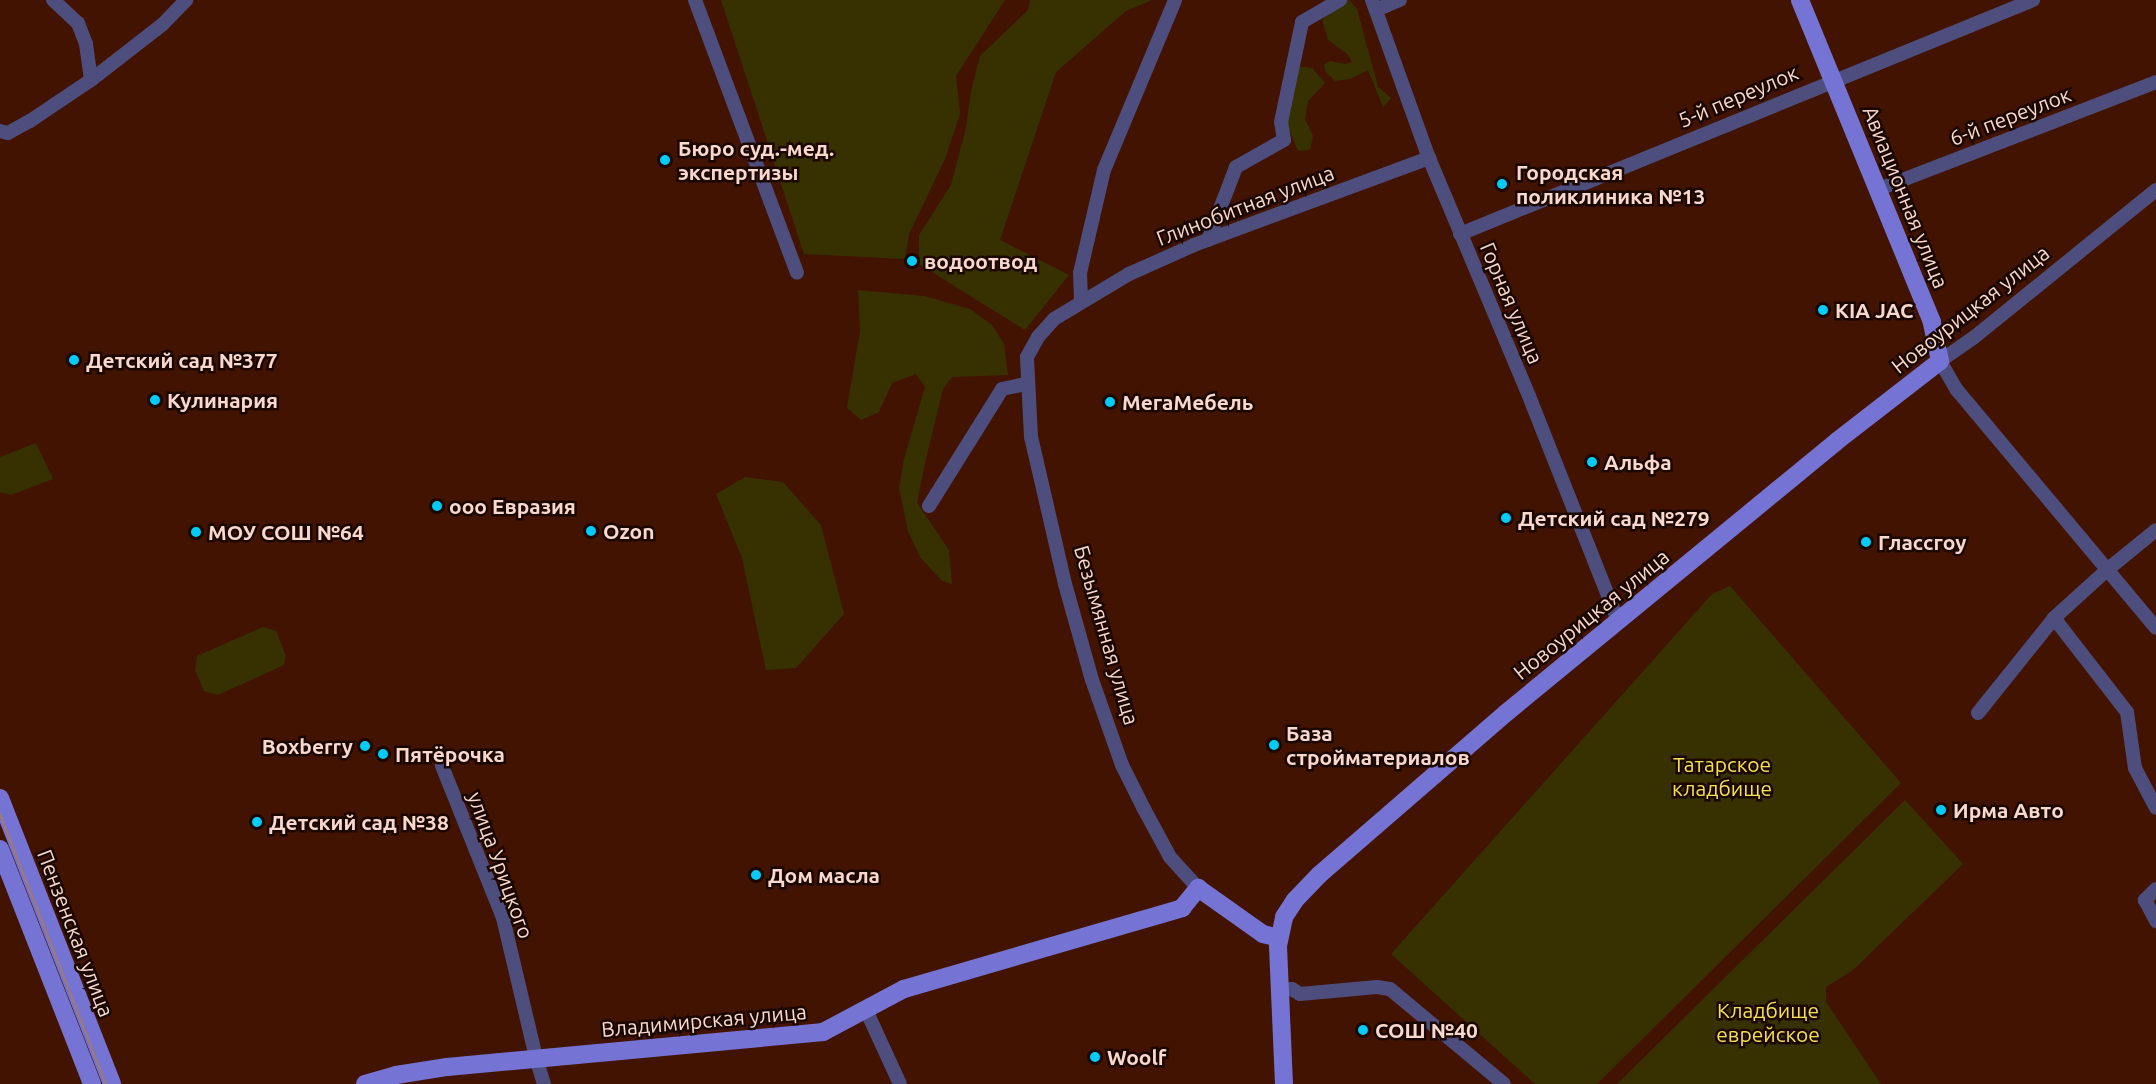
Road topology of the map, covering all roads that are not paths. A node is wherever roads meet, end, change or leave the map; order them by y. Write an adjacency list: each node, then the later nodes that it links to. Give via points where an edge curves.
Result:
1 (53, 0): 11 (street, via 78,23)
2 (186, 0): 11 (street, via 162,25)
3 (695, 0): 19 (street)
4 (1175, 0): 20 (street, via 1104,170 1080,273)
5 (1340, 0): 18 (street, via 1302,22 1281,122 1284,140 1236,167)
6 (1400, 0): 9 (street)
7 (1800, 0): 10 (main road, Авиационная улица)
8 (2033, 0): 10 (street, 5-й переулок)
9 (1374, 5): 14 (street, Горная улица)
10 (1834, 79): 15 (main road, Авиационная улица); 17 (street, 5-й переулок)
11 (92, 80): 13 (street, via 30,121 8,133)
12 (2156, 82): 15 (street, 6-й переулок)
13 (0, 131)
14 (1429, 158): 17 (street, Горная улица); 18 (street, Глинобитная улица)
15 (1879, 189): 21 (main road, Авиационная улица, via 1932,322)
16 (2156, 190): 21 (street, Новоурицкая улица, via 1973,339)
17 (1460, 234): 27 (street, Горная улица)
18 (1208, 240): 20 (street, Глинобитная улица, via 1129,274)
19 (797, 273)
20 (1081, 301): 22 (street, Безымянная улица, via 1054,319 1038,337 1027,357)
21 (1940, 361): 25 (street, Авиационная улица, via 1957,390); 27 (main road, Новоурицкая улица)
22 (1026, 384): 23 (street, via 1002,389); 34 (street, Безымянная улица, via 1031,437 1092,680 1122,765 1144,809 1170,857)
23 (929, 506)
24 (2156, 530): 25 (street)
25 (2107, 570): 26 (street); 28 (street, Авиационная улица)
26 (2054, 618): 29 (street); 32 (street, via 2127,712 2135,768)
27 (1618, 621): 37 (main road, Новоурицкая улица, via 1319,875 1284,917)
28 (2156, 628)
29 (1978, 713)
30 (442, 766): 40 (street, улица Урицкого, via 503,918)
31 (0, 798): 42 (main road, Пензенская улица)
32 (2156, 808)
33 (0, 849): 41 (main road, Пензенская улица)
34 (1198, 888): 37 (main road, Безымянная улица, via 1263,933); 39 (main road, Владимирская улица, via 1182,908 904,989)
35 (2156, 889): 36 (street, via 2145,900)
36 (2156, 921)
37 (1279, 938): 38 (main road, Новоурицкая улица)
38 (1279, 990): 46 (main road, Новоурицкая улица); 47 (street, via 1292,989 1300,994 1390,989)
39 (866, 1010): 40 (main road, Владимирская улица, via 823,1032); 45 (street)
40 (536, 1058): 43 (main road, Владимирская улица, via 436,1069); 44 (street, улица Урицкого)
41 (92, 1084)
42 (112, 1084)
43 (365, 1084)
44 (544, 1084)
45 (900, 1084)
46 (1284, 1084)
47 (1504, 1084)

